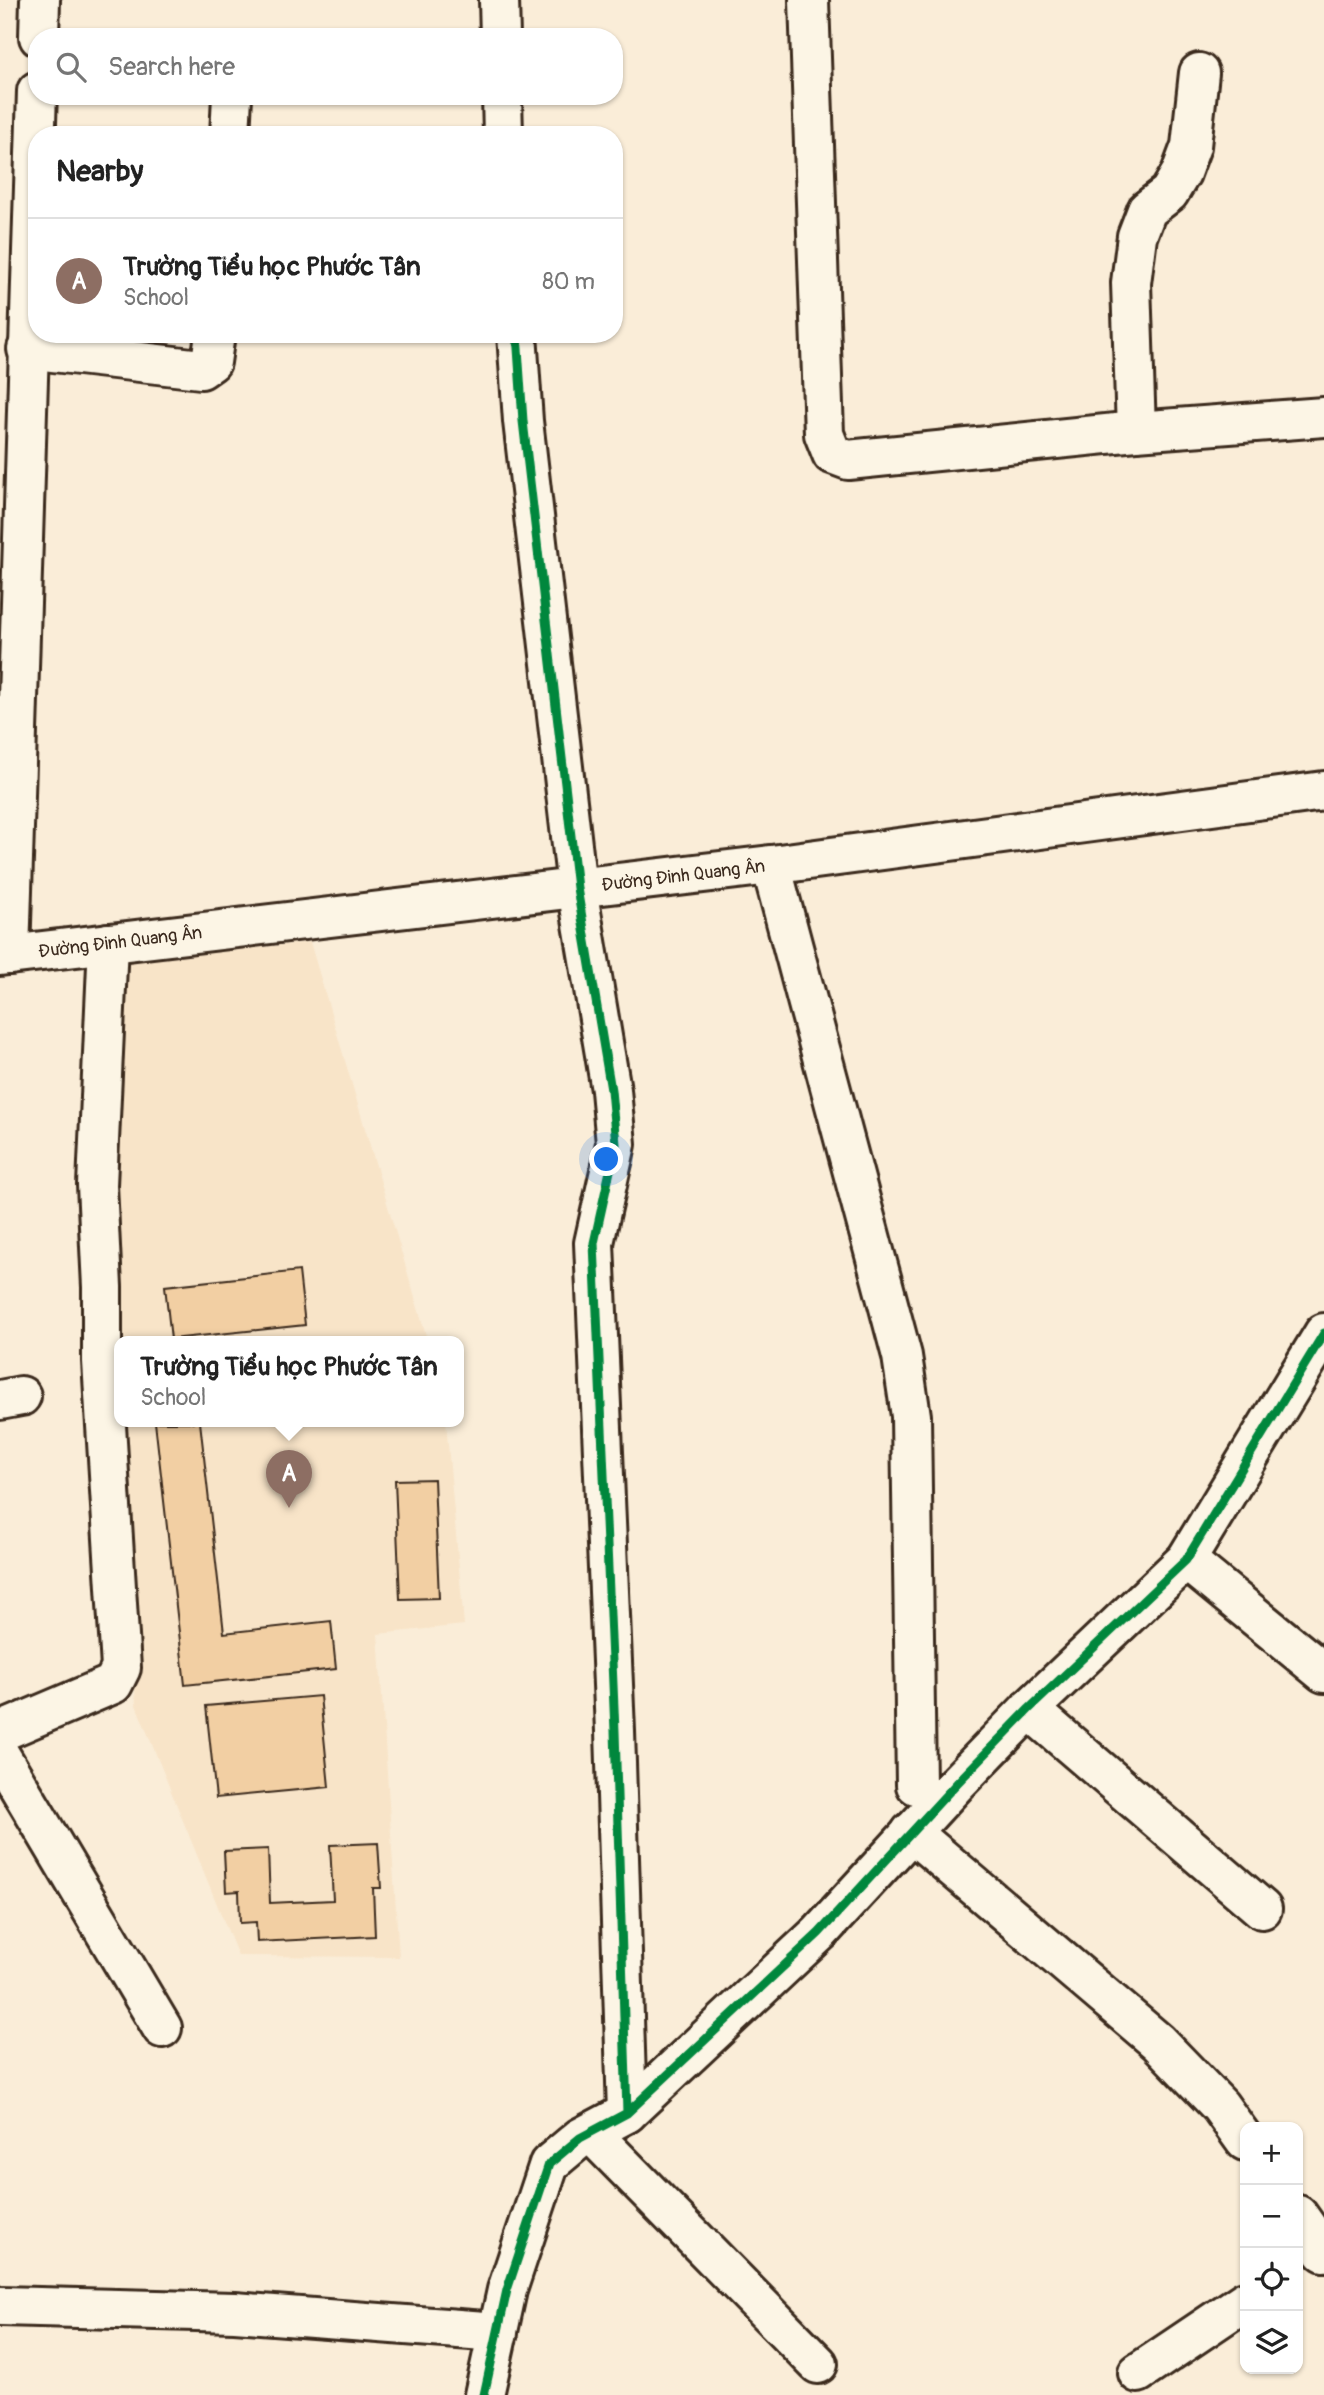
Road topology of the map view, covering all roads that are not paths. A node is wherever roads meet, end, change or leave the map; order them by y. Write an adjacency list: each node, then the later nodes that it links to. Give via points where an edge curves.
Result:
1 (40, 0): 4 (street)
2 (499, 0): 5 (street)
3 (809, 0): 19 (street, via 824,434 832,454 848,460)
4 (39, 28)
5 (500, 28)
6 (1199, 73): 19 (street, via 1191,146 1181,173 1170,193 1147,210 1137,236 1131,283)
7 (36, 105): 10 (street)
8 (232, 105): 11 (street)
9 (502, 105): 12 (street)
10 (34, 126)
11 (230, 126)
12 (503, 126)
13 (28, 208): 14 (street)
14 (18, 338): 24 (street)
15 (48, 343): 16 (street, via 201,369 211,362)
16 (214, 343)
17 (518, 343): 22 (street)
18 (1324, 416): 19 (street)
19 (1136, 431)
20 (1324, 791): 21 (street, Đường Đinh Quang Ân)
21 (771, 865): 22 (street, Đường Đinh Quang Ân); 31 (street, via 902,1356 911,1416)
22 (576, 888): 23 (street, Đường Đinh Quang Ân); 35 (street, via 616,1144 594,1243)
23 (107, 943): 24 (street, Đường Đinh Quang Ân); 29 (street, via 97,1185 102,1361 121,1668 113,1684)
24 (5, 955)
25 (1324, 1333): 26 (street)
26 (1186, 1560): 27 (street); 28 (street)
27 (1324, 1673)
28 (1029, 1709): 32 (street); 33 (street)
29 (0, 1732)
30 (0, 1755): 34 (street)
31 (916, 1785)
32 (911, 1832): 35 (street, via 819,1933); 37 (street, via 1158,2042 1220,2106)
33 (1262, 1909)
34 (162, 2028)
35 (627, 2113): 36 (street)
36 (591, 2133): 42 (street, via 549,2164 507,2290); 43 (street)
37 (1240, 2134)
38 (1303, 2227): 39 (street)
39 (1315, 2256)
40 (1240, 2304): 44 (street)
41 (0, 2306): 42 (street, via 234,2312)
42 (498, 2332): 45 (street)
43 (818, 2364)
44 (1138, 2373)
45 (484, 2395)

